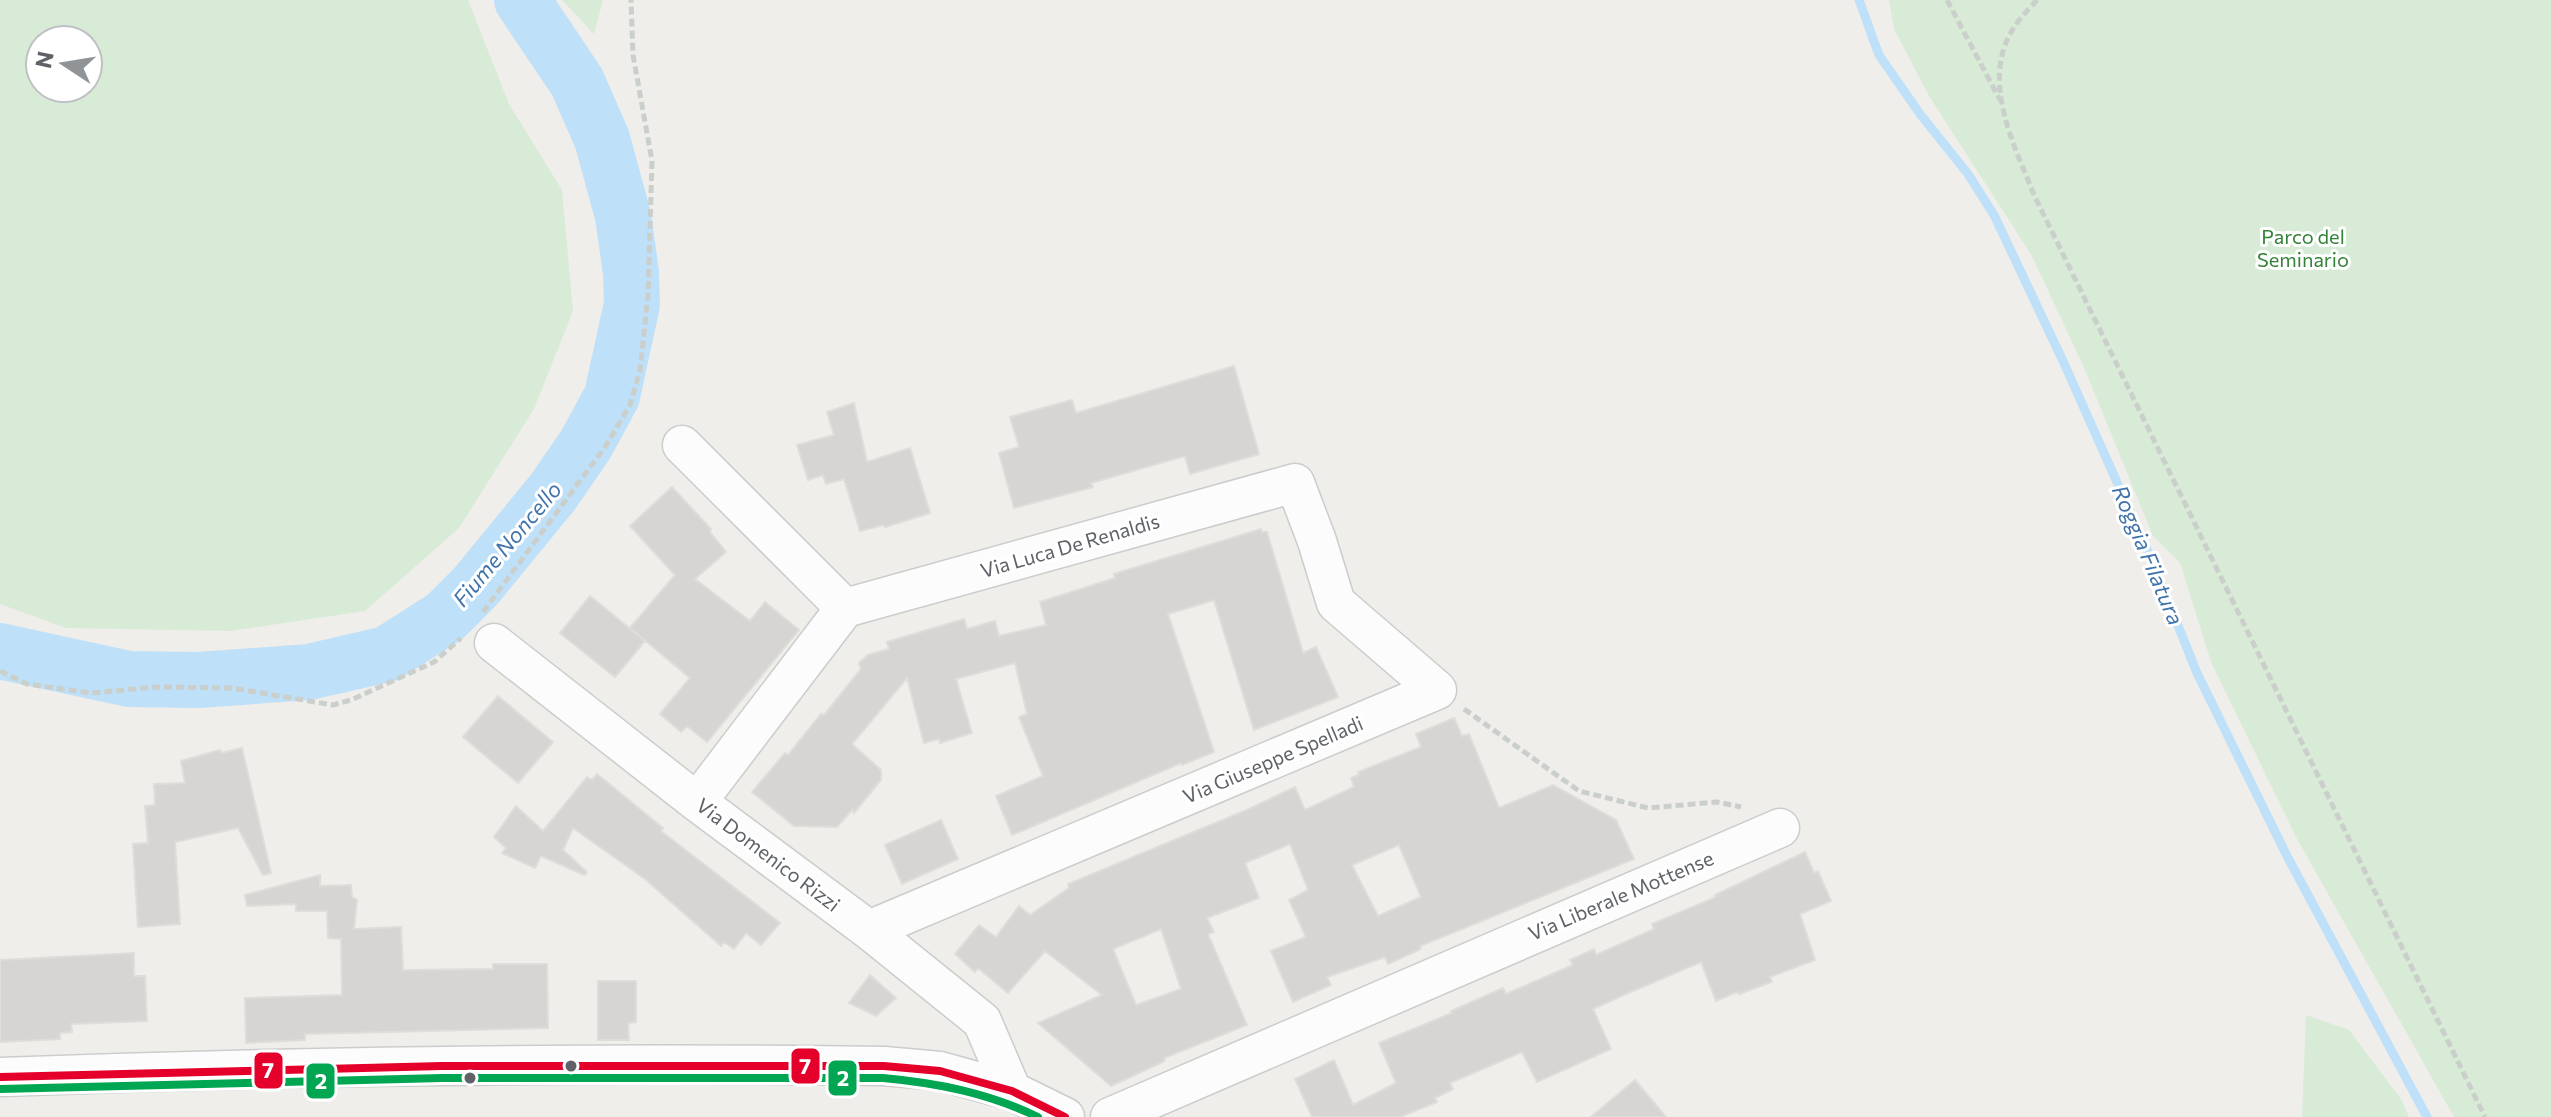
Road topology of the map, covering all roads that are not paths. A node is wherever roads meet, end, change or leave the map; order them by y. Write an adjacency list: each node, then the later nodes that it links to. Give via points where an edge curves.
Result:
1 (682, 445): 2 (street)
2 (845, 608): 4 (street, Via Luca De Renaldis, via 1295,483 1336,603); 5 (street)
3 (479, 632): 5 (street, Via Domenico Rizzi)
4 (1437, 690): 7 (street, Via Giuseppe Spelladi)
5 (697, 802): 7 (street, Via Domenico Rizzi)
6 (1780, 828): 11 (street, Via Liberale Mottense)
7 (869, 930): 9 (street, Via Domenico Rizzi, via 982,1021)
8 (0, 1077): 9 (street, via 461,1065 823,1065 940,1071)
9 (1012, 1091): 10 (street)
10 (1065, 1117)
11 (1110, 1117)

